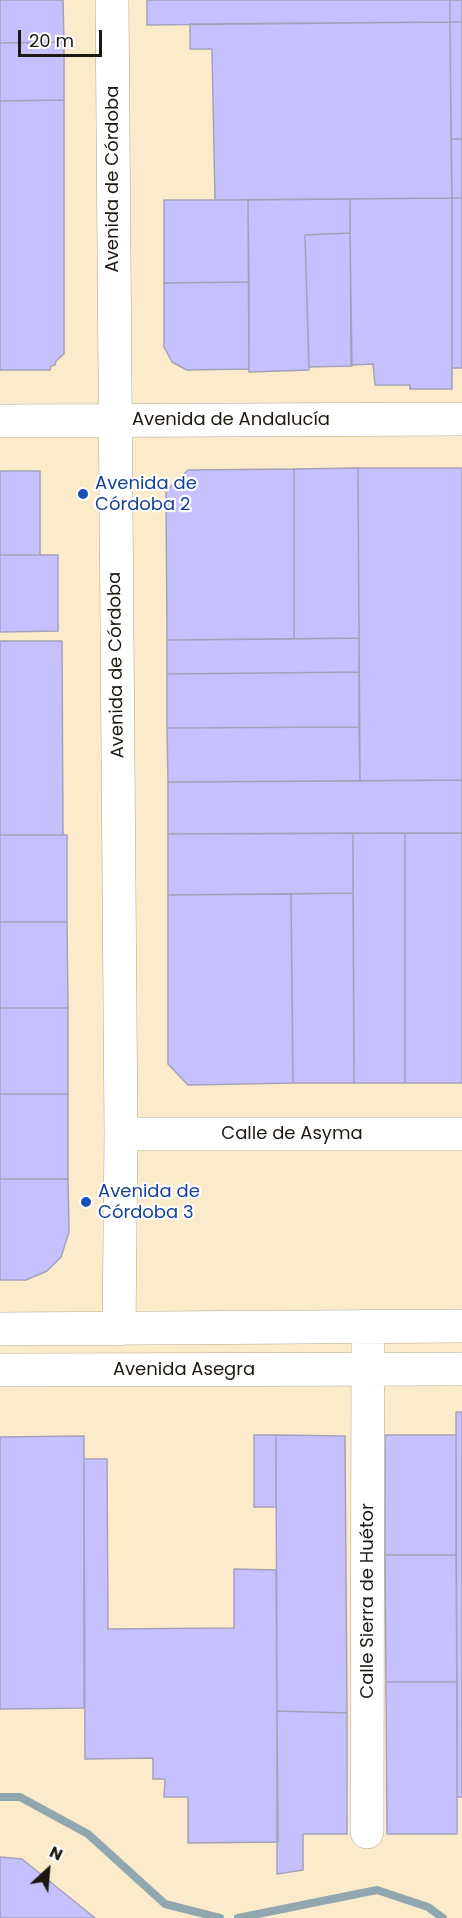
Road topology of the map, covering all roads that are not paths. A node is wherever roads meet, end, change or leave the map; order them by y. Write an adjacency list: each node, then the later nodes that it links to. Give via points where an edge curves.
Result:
1 (112, 0): 4 (street, Avenida de Córdoba)
2 (462, 419): 4 (street, Avenida de Andalucía)
3 (0, 421): 4 (street, Avenida de Andalucía)
4 (115, 421): 5 (street, Avenida de Córdoba)
5 (121, 1134): 6 (street, Calle de Asyma); 10 (street, Avenida de Córdoba)
6 (462, 1134)
7 (368, 1326): 8 (street); 10 (street); 13 (street)
8 (462, 1326)
9 (0, 1329): 10 (street)
10 (119, 1329): 12 (street)
11 (0, 1370): 12 (street, Avenida Asegra)
12 (157, 1370): 13 (street, Avenida Asegra)
13 (368, 1370): 14 (street, Avenida Asegra); 15 (street, Calle Sierra de Huétor)
14 (462, 1370)
15 (367, 1832)

